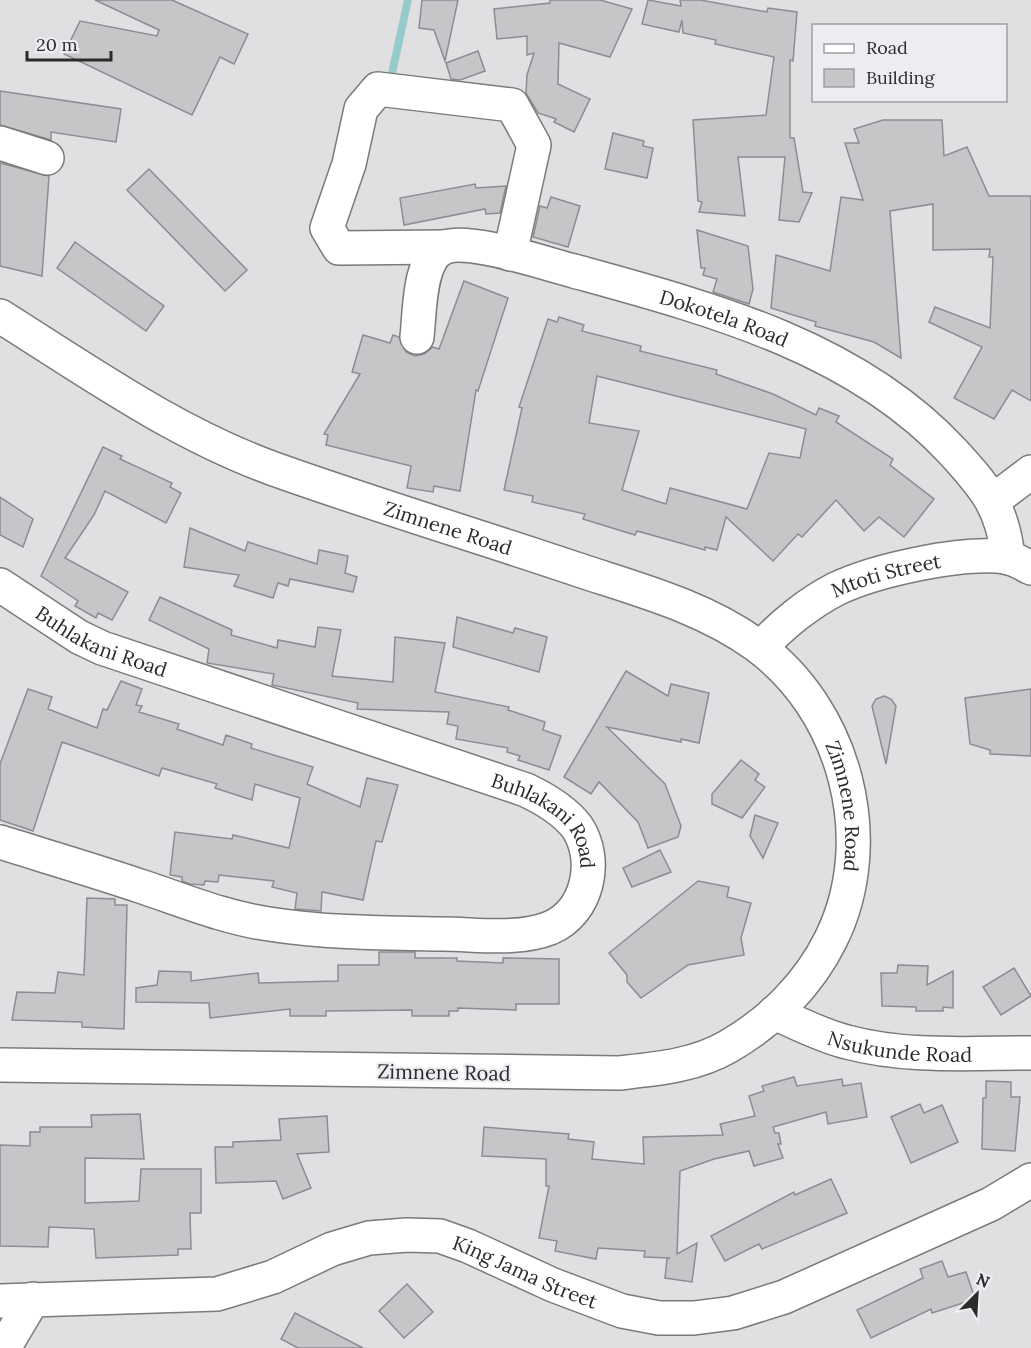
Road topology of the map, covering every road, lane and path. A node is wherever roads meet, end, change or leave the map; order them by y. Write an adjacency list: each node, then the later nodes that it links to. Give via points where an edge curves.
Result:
1 (0, 143): 2 (street)
2 (47, 158)
3 (445, 247): 4 (street, Dokotela Road, via 461,245); 4 (street, Dokotela Road, via 339,248 327,228 349,164 360,109 378,88 512,105 534,145); 6 (street, via 431,257 425,268)
4 (510, 254): 8 (street, Dokotela Road, via 701,309 816,353 858,374 924,423)
5 (0, 316): 11 (street, Zimnene Road, via 161,417 240,455 704,614)
6 (417, 337)
7 (1031, 472): 8 (street)
8 (994, 500): 9 (street, Dokotela Road)
9 (1019, 563): 11 (street, Mtoti Street, via 958,559 875,574 835,590 808,607)
10 (0, 585): 12 (street, Buhlakani Road, via 102,648 526,790 559,810 576,827 586,845 589,863 582,895 564,921 550,928 517,934 372,932 304,928 239,918)
11 (761, 648): 13 (street, Zimnene Road, via 786,670 824,723 838,753 853,817 854,849 846,894 832,937 803,983)
12 (0, 842)
13 (774, 1013): 14 (street, Nsukunde Road, via 844,1042 869,1047 941,1053); 15 (street, Zimnene Road, via 727,1048 700,1059 619,1073)
14 (1031, 1053)
15 (0, 1065)
16 (1031, 1180): 17 (street, King Jama Street, via 991,1204 784,1297 733,1313 694,1318 659,1318 622,1311 468,1246 440,1236 407,1234 369,1238 332,1249 273,1278 218,1294)
17 (33, 1299): 18 (street, King Jama Street); 19 (street)
18 (0, 1301)
19 (4, 1348)

